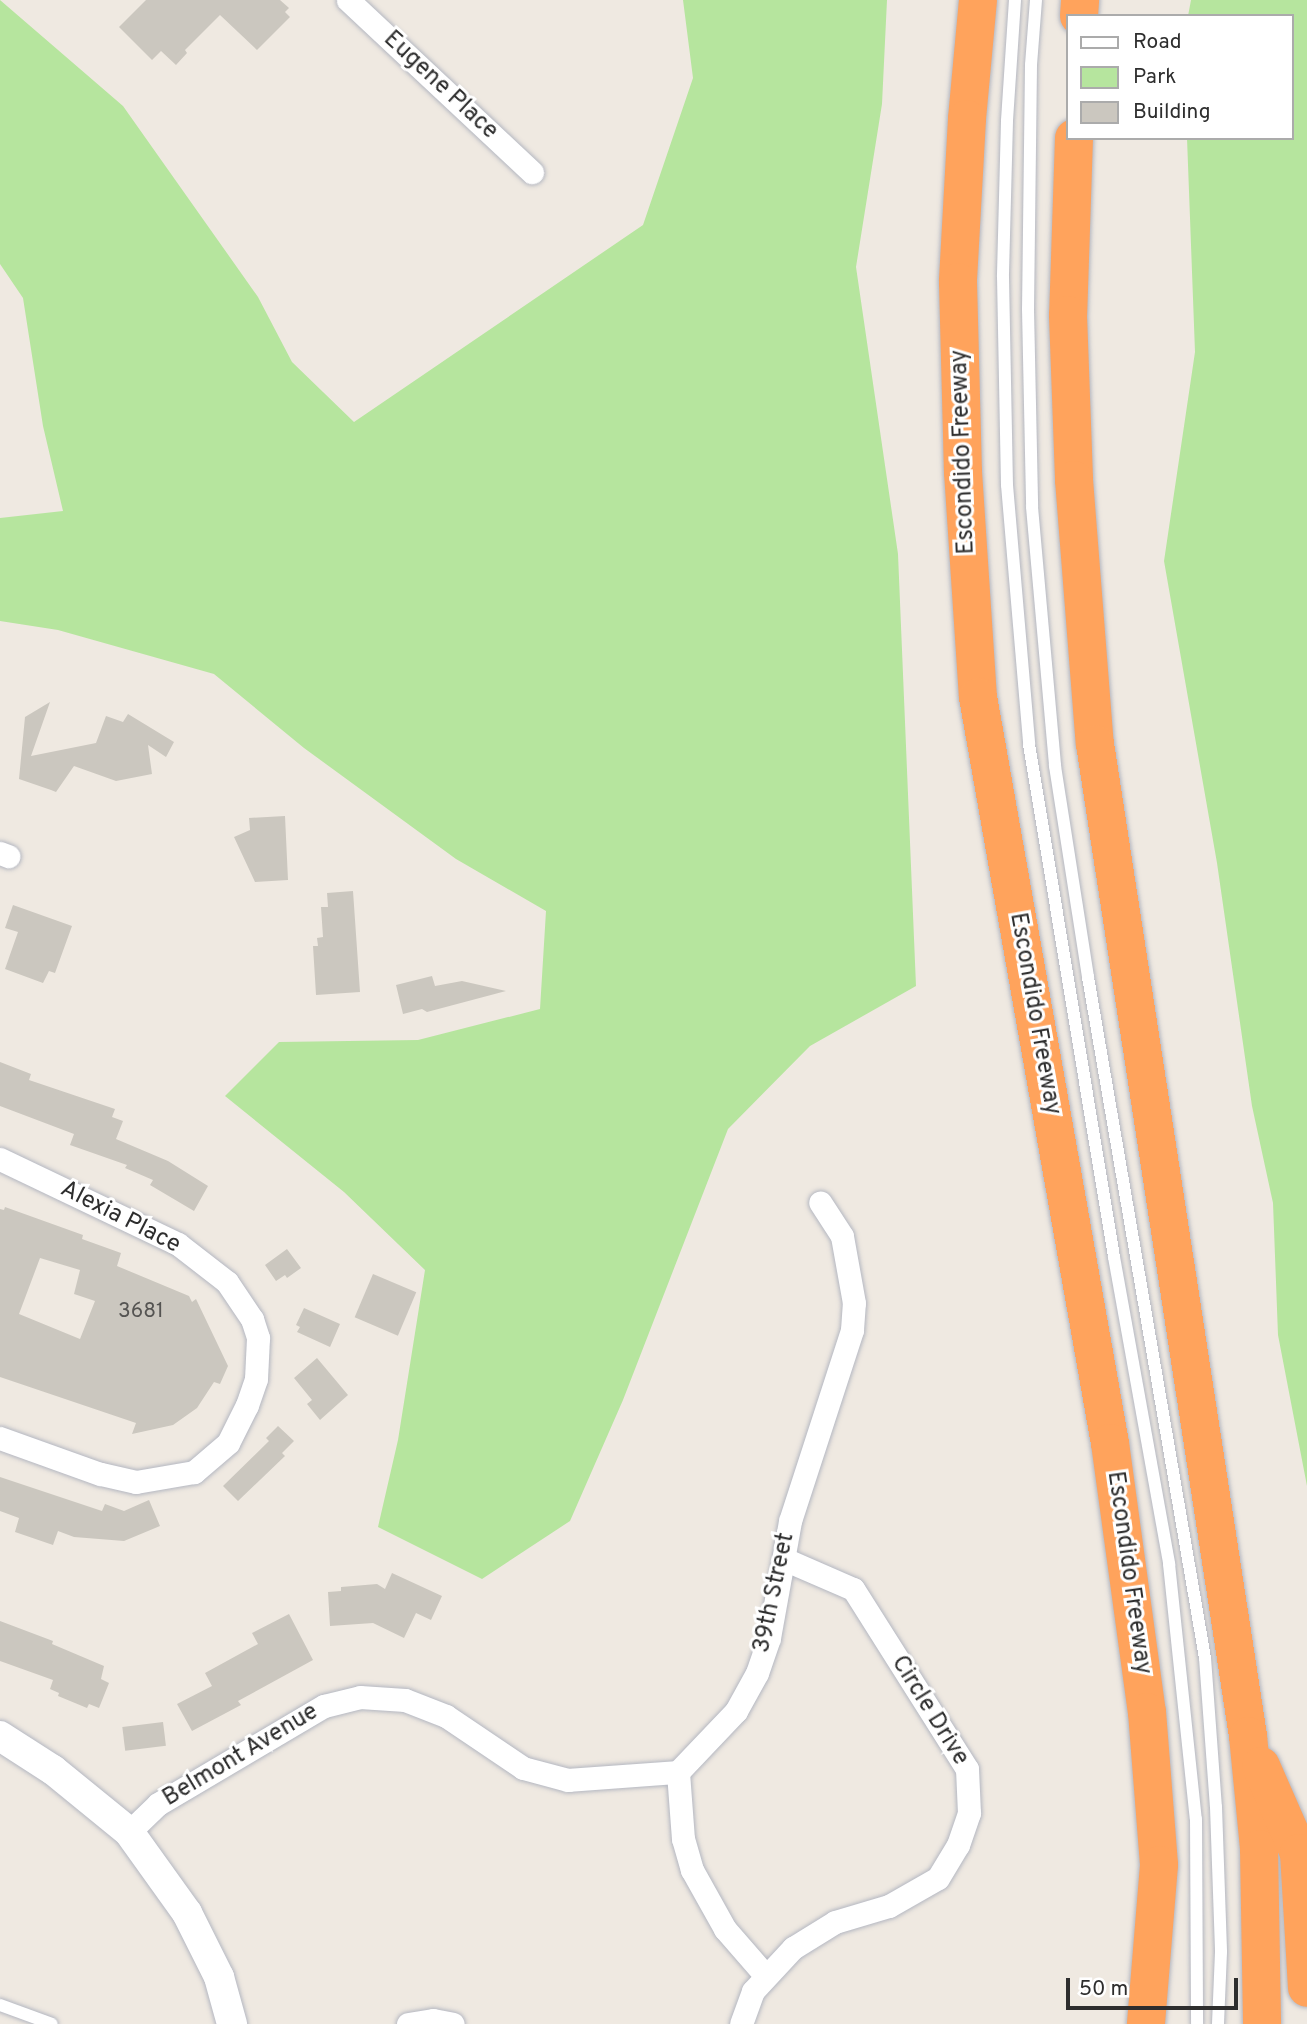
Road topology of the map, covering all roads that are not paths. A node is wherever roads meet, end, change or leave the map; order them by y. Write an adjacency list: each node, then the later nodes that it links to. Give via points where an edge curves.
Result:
1 (348, 0): 6 (street, Eugene Place)
2 (978, 0): 23 (highway, Escondido Freeway, via 958,282 963,472 978,696 1110,1443 1147,1712 1159,1865)
3 (1015, 0): 24 (lane, via 1003,277 1007,485 1029,744 1169,1564 1196,1819)
4 (1036, 0): 25 (lane, via 1028,309 1032,494 1055,766 1205,1658 1216,1807 1221,1952)
5 (1074, 140): 12 (highway, via 1068,315 1074,480 1095,744)
6 (532, 172)
7 (0, 1159): 9 (street, Alexia Place, via 178,1244 227,1282 252,1319 258,1338 256,1379 247,1405 228,1443 194,1472 136,1482 100,1475)
8 (820, 1202): 10 (street, 39th Street, via 842,1236 854,1303 852,1330 790,1521)
9 (0, 1438)
10 (785, 1559): 13 (street, 39th Street, via 757,1673 737,1712); 15 (street, Circle Drive, via 853,1589 967,1769 969,1813 938,1878 889,1906 835,1922 793,1948)
11 (0, 1736): 14 (street, via 53,1770)
12 (1248, 1736): 16 (highway, via 1299,1853); 26 (highway, via 1259,1849)
13 (678, 1772): 14 (street, Belmont Avenue, via 568,1780 523,1768 446,1716 405,1700 360,1697 324,1706 158,1804); 15 (street, via 682,1839 692,1870 725,1929)
14 (129, 1832): 19 (street, via 187,1913 219,1977)
15 (765, 1975): 22 (street)
16 (1307, 1988)
17 (0, 2005): 18 (lane)
18 (52, 2024)
19 (232, 2024)
20 (408, 2024): 21 (street, via 433,2020)
21 (453, 2024)
22 (741, 2024)
23 (1146, 2024)
24 (1198, 2024)
25 (1218, 2024)
26 (1262, 2024)

